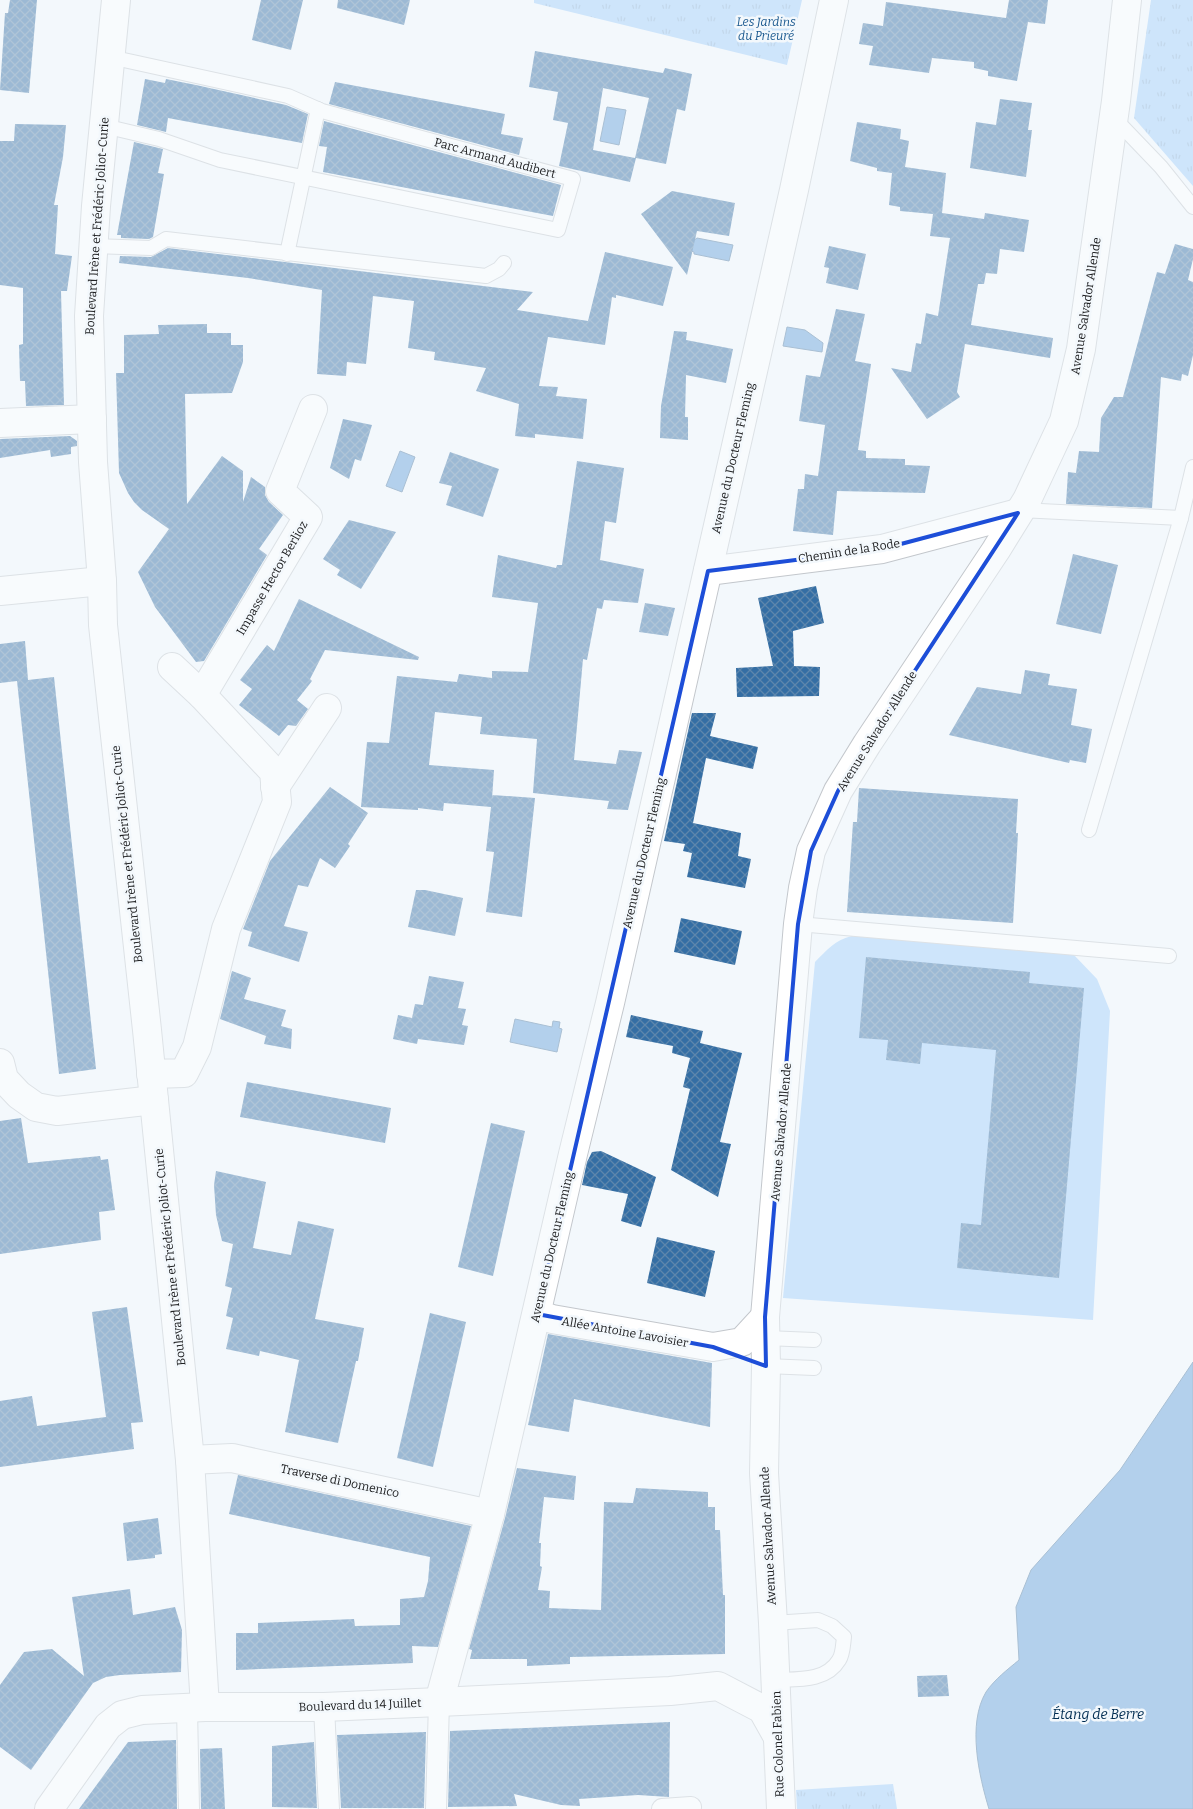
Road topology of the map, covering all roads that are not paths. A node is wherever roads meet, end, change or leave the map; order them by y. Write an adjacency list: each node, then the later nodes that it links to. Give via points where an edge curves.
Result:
1 (116, 0): 4 (main road, Boulevard Irène et Frédéric Joliot-Curie)
2 (834, 0): 19 (main road, Avenue du Docteur Fleming)
3 (1127, 0): 6 (main road, Avenue Salvador Allende)
4 (110, 57): 5 (lane, Parc Armand Audibert, via 288,96); 7 (main road, Boulevard Irène et Frédéric Joliot-Curie)
5 (318, 109): 8 (lane); 8 (lane, Parc Armand Audibert, via 573,179 558,230)
6 (1112, 117): 9 (lane, via 1161,167); 17 (main road, Avenue Salvador Allende, via 1082,349 1064,421)
7 (104, 126): 8 (lane, Parc Armand Audibert, via 159,139 220,160); 10 (main road, Boulevard Irène et Frédéric Joliot-Curie)
8 (303, 177): 11 (lane)
9 (1193, 207)
10 (94, 246): 11 (lane, via 151,248 166,239); 14 (main road, Boulevard Irène et Frédéric Joliot-Curie, via 89,316)
11 (287, 254): 12 (lane, via 486,276)
12 (504, 264)
13 (313, 409): 23 (main road, Impasse Hector Berlioz, via 280,491 308,517)
14 (92, 419): 15 (main road); 20 (main road, Boulevard Irène et Frédéric Joliot-Curie)
15 (0, 423)
16 (1193, 467): 18 (lane)
17 (1019, 511): 18 (lane); 19 (main road, Chemin de la Rode, via 882,549); 27 (main road, Avenue Salvador Allende, via 838,791 811,851)
18 (1182, 518): 26 (lane)
19 (708, 572): 32 (main road, Avenue du Docteur Fleming)
20 (102, 581): 21 (main road); 30 (main road, Boulevard Irène et Frédéric Joliot-Curie, via 103,625)
21 (0, 591)
22 (172, 666): 23 (main road)
23 (202, 696): 25 (main road, via 274,772)
24 (327, 708): 25 (main road)
25 (275, 787): 30 (main road, via 277,802 226,929 197,1047 184,1073)
26 (1089, 830)
27 (798, 924): 28 (lane); 33 (main road, Avenue Salvador Allende)
28 (1169, 956)
29 (0, 1063): 31 (main road, via 4,1079 36,1107 57,1111)
30 (151, 1074): 31 (main road, Boulevard Irène et Frédéric Joliot-Curie)
31 (154, 1100): 38 (main road, Boulevard Irène et Frédéric Joliot-Curie)
32 (536, 1314): 35 (main road, Allée Antoine Lavoisier); 39 (main road, Avenue du Docteur Fleming)
33 (765, 1328): 34 (lane); 35 (main road, Allée Antoine Lavoisier, via 742,1342); 36 (main road, Avenue Salvador Allende)
34 (814, 1340)
35 (714, 1347): 36 (main road, Allée Antoine Lavoisier)
36 (766, 1366): 37 (lane); 40 (main road, Avenue Salvador Allende, via 764,1473)
37 (814, 1368)
38 (190, 1460): 39 (main road, Traverse di Domenico, via 232,1458); 45 (main road, Boulevard Irène et Frédéric Joliot-Curie)
39 (490, 1514): 43 (main road, Avenue du Docteur Fleming)
40 (773, 1623): 41 (main road, Avenue Salvador Allende); 41 (lane, via 818,1620 832,1626 844,1638 840,1659 831,1670 809,1679)
41 (775, 1680): 42 (main road, Boulevard du 14 Juillet); 46 (main road, Rue Colonel Fabien)
42 (718, 1686): 43 (main road, Boulevard du 14 Juillet); 46 (main road, via 762,1709)
43 (439, 1702): 44 (main road, Boulevard du 14 Juillet); 51 (street)
44 (324, 1707): 45 (main road, Boulevard du 14 Juillet); 50 (street)
45 (196, 1708): 48 (main road, Boulevard du 14 Juillet, via 142,1710 122,1715 108,1726); 49 (street)
46 (776, 1734): 53 (main road, Rue Colonel Fabien)
47 (691, 1807): 52 (street)
48 (49, 1809)
49 (189, 1809)
50 (329, 1809)
51 (436, 1809)
52 (662, 1809)
53 (781, 1809)

